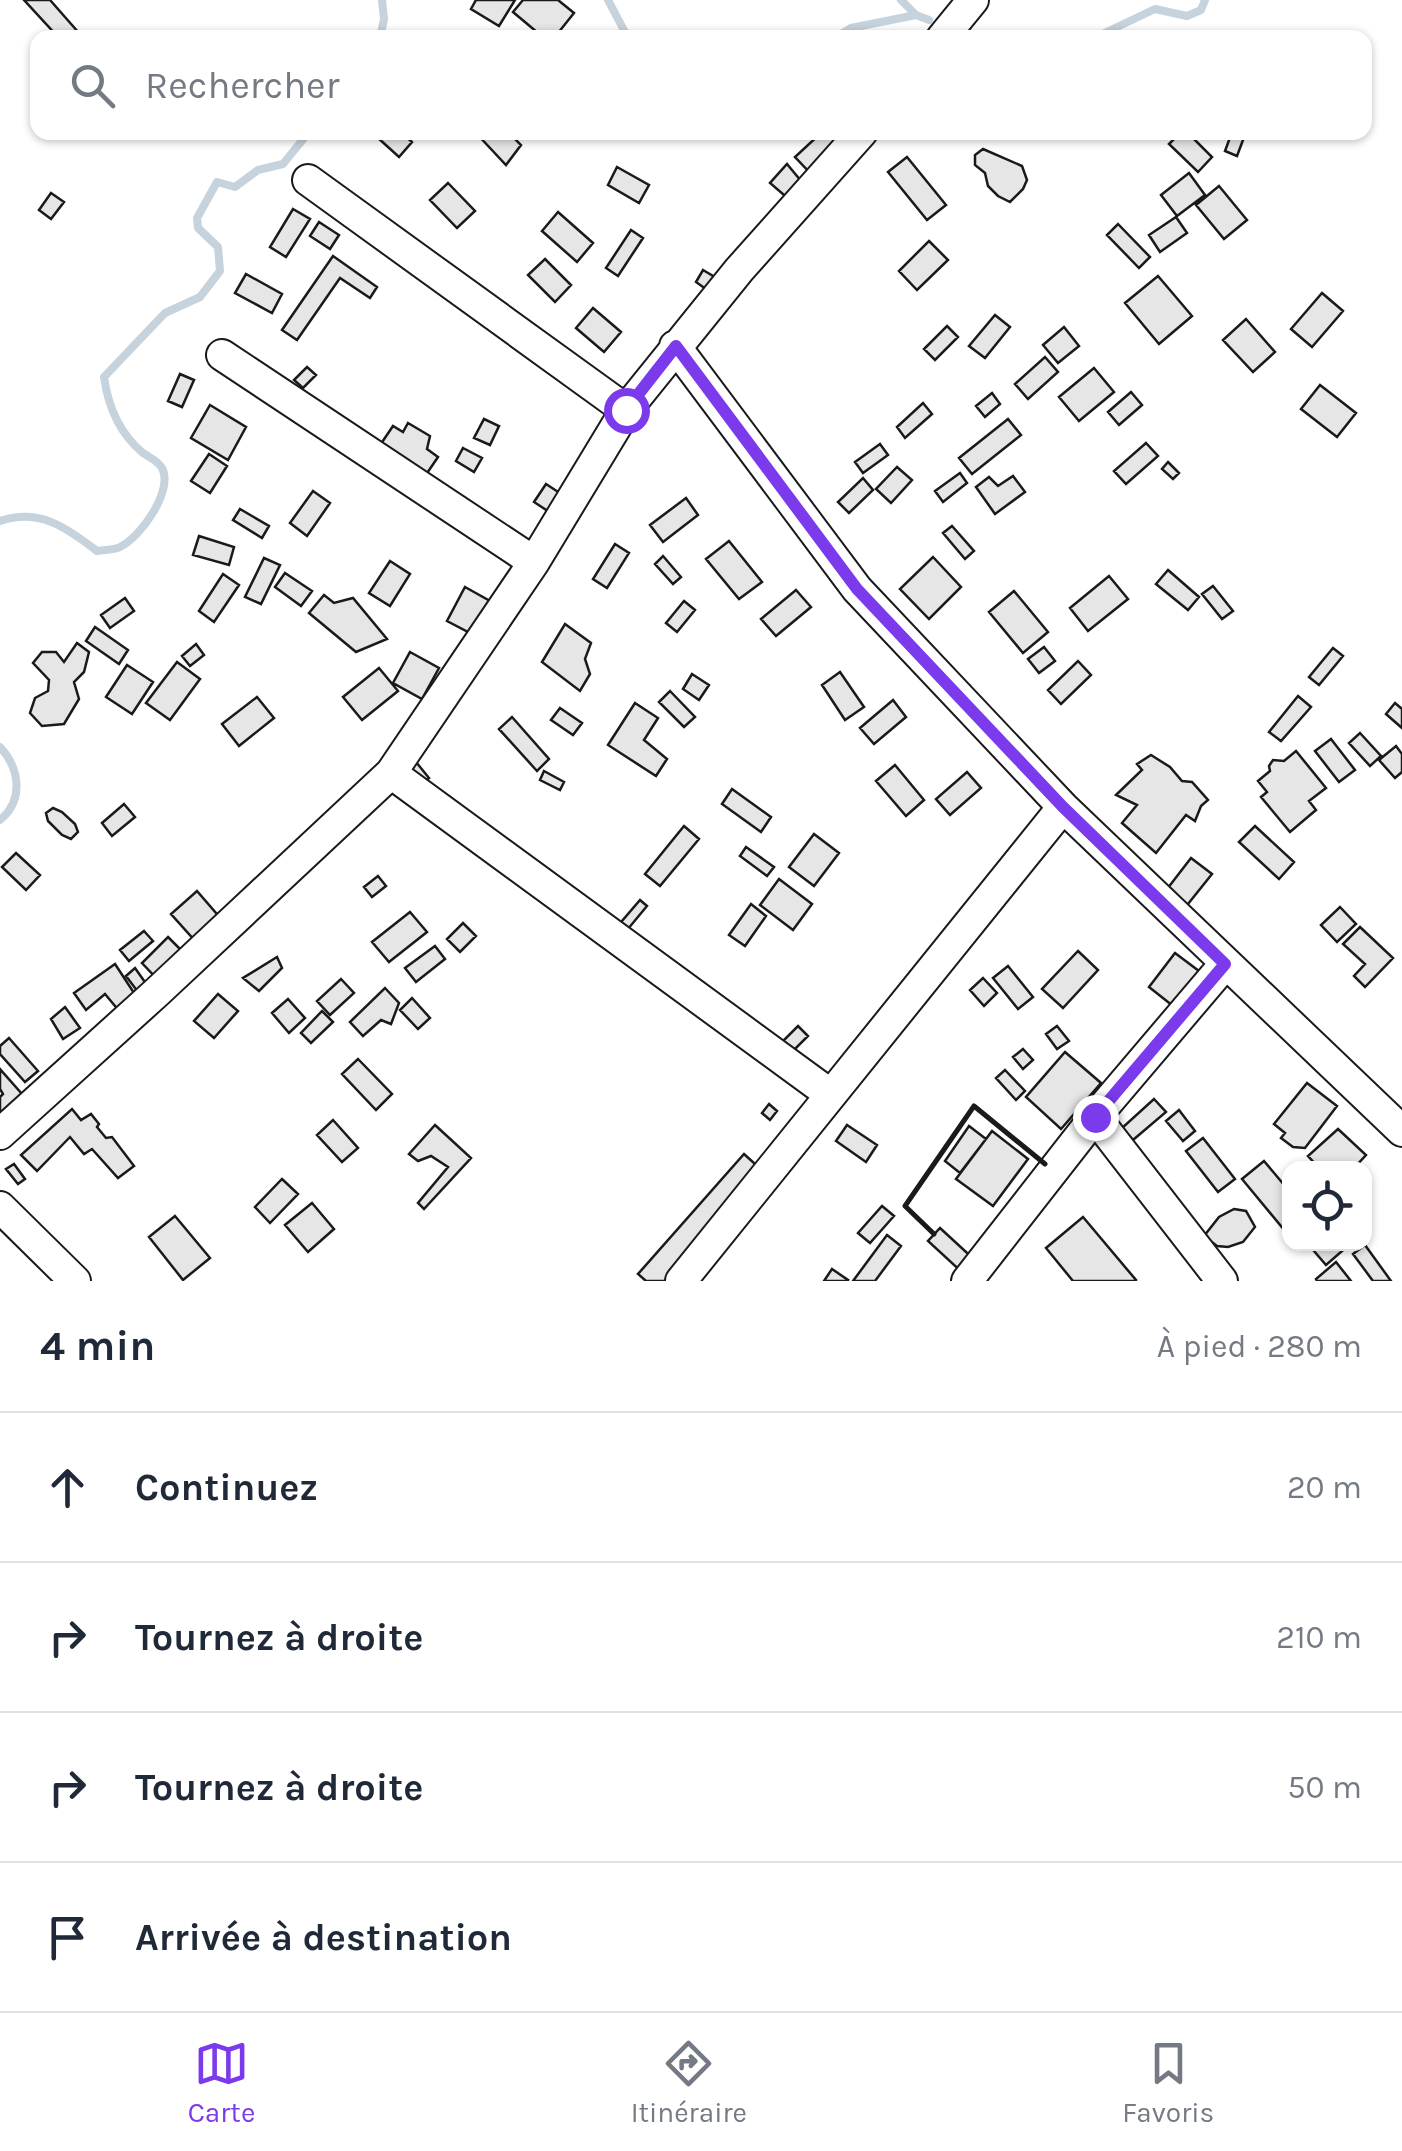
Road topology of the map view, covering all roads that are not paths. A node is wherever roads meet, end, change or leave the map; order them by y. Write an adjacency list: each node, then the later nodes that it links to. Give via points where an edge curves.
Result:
1 (972, 0): 2 (street)
2 (948, 30)
3 (855, 140): 5 (street)
4 (308, 180): 7 (street)
5 (676, 346): 7 (street); 10 (street, via 857,589)
6 (222, 355): 8 (street)
7 (626, 410): 8 (street)
8 (534, 562): 9 (street)
9 (391, 773): 12 (street); 15 (street)
10 (1063, 807): 11 (street); 12 (street)
11 (1225, 964): 13 (street); 14 (street)
12 (831, 1095): 18 (street)
13 (1095, 1117): 19 (street); 20 (street)
14 (1402, 1131)
15 (0, 1134)
16 (0, 1207): 17 (street)
17 (75, 1281)
18 (680, 1281)
19 (967, 1281)
20 (1222, 1281)

